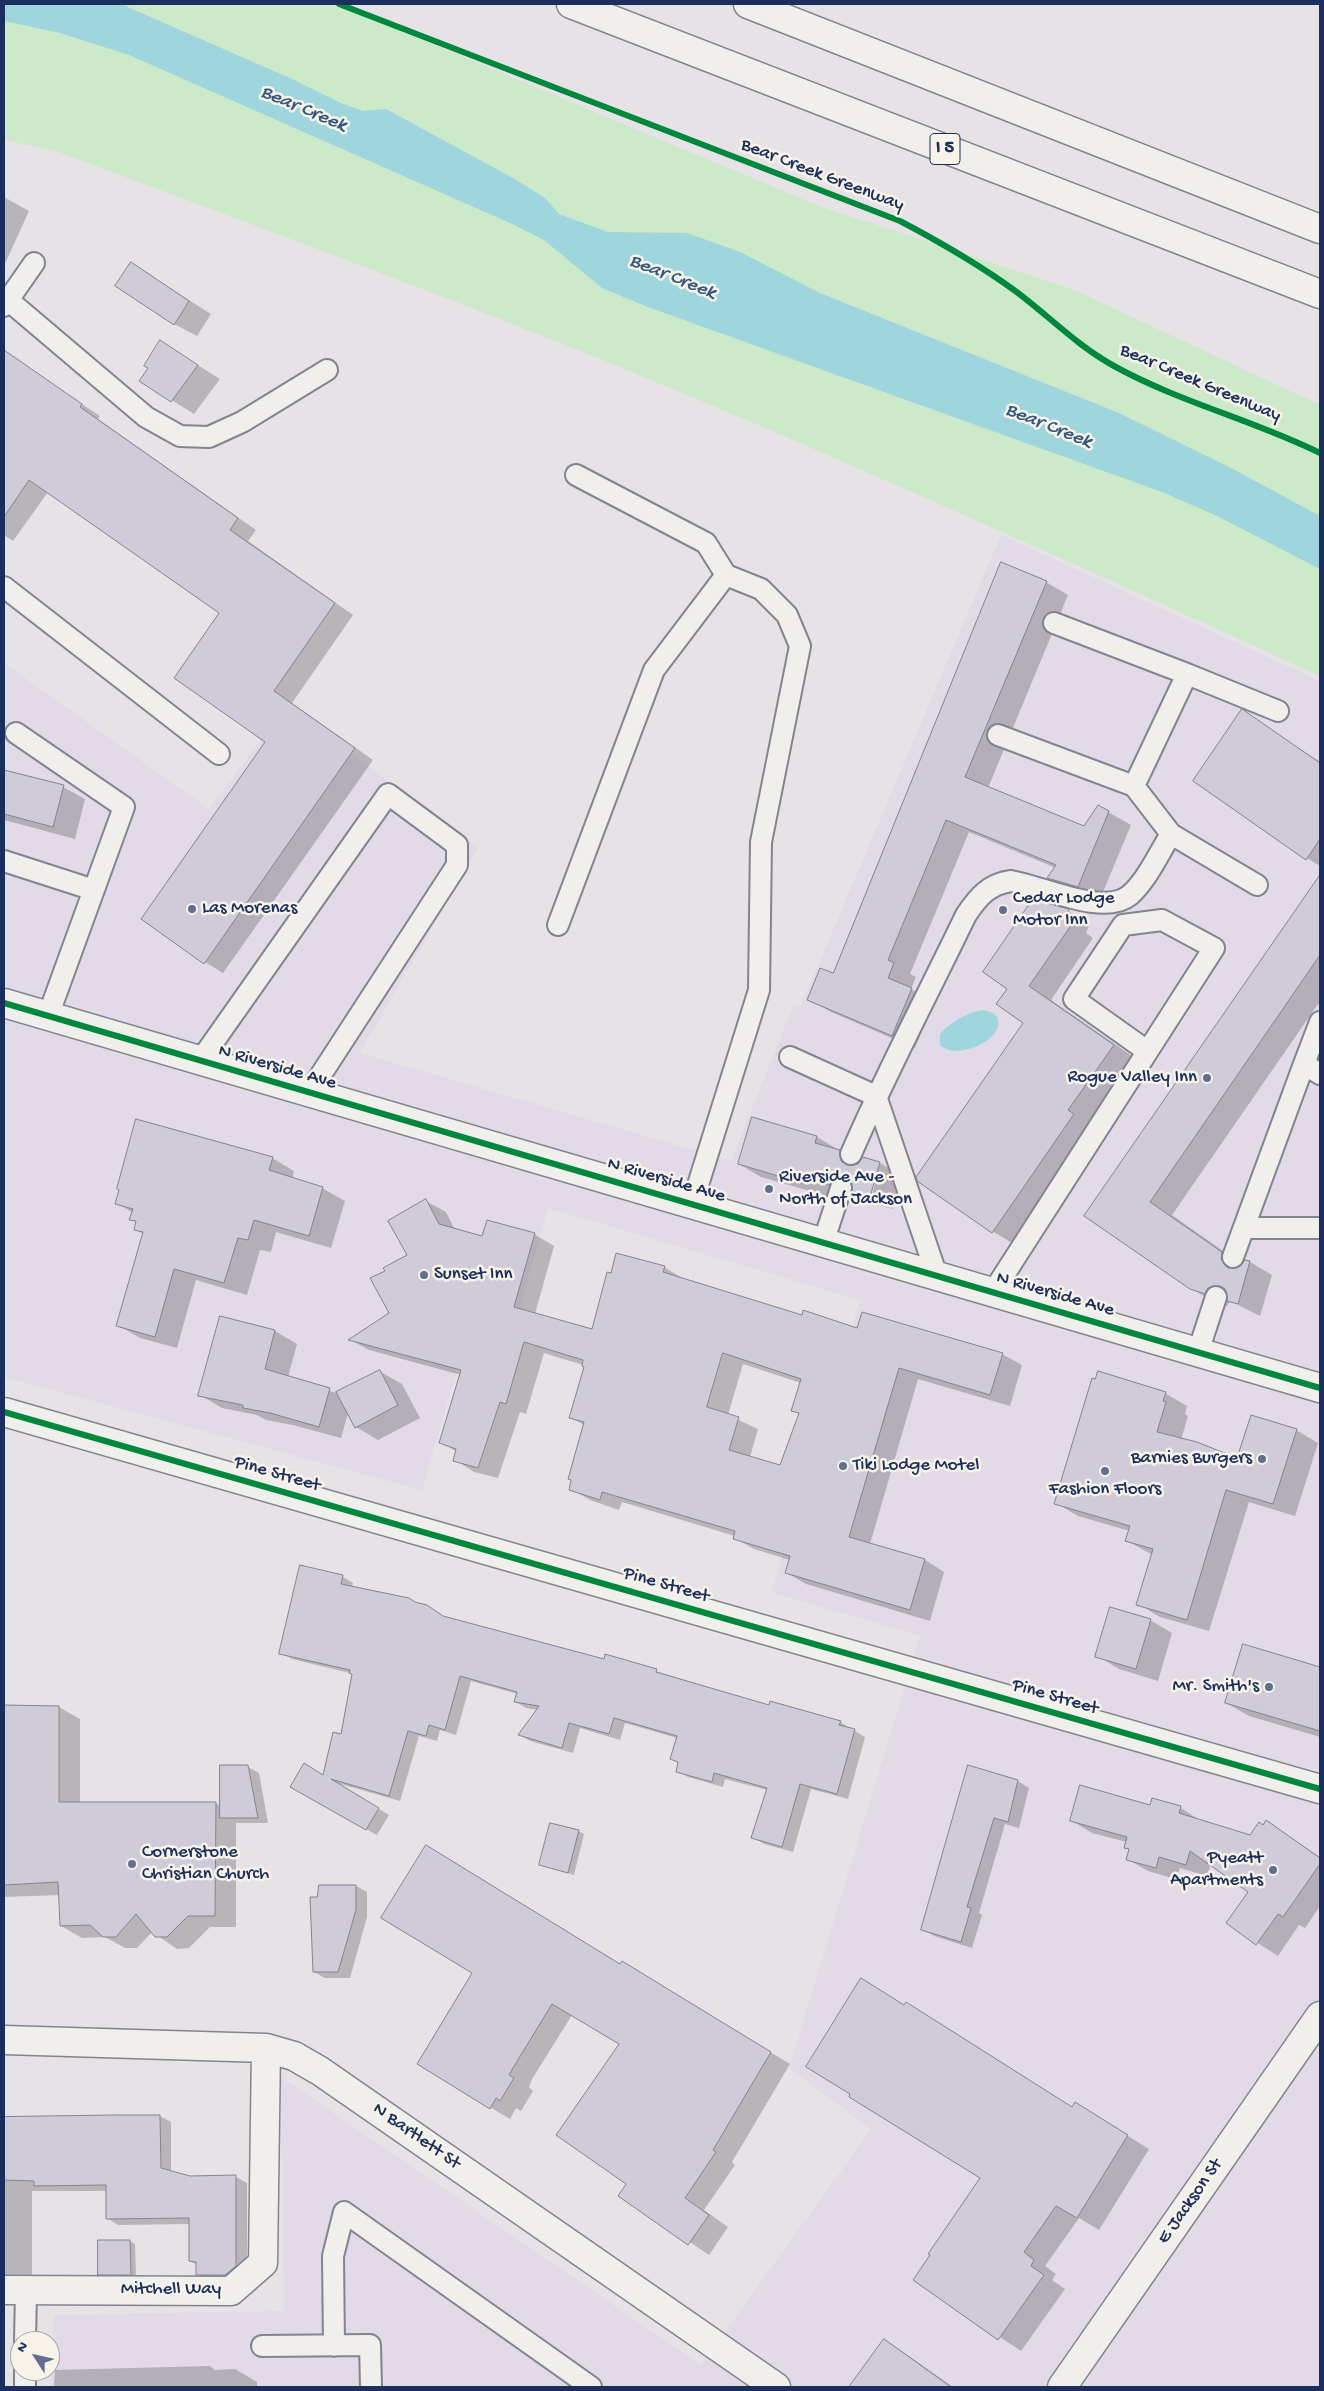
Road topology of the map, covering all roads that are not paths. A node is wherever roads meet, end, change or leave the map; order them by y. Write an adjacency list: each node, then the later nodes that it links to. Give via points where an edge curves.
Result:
1 (570, 4): 5 (main road, I 5)
2 (748, 4): 3 (main road)
3 (1320, 229)
4 (34, 263): 6 (lane)
5 (1320, 294)
6 (6, 303): 7 (lane, via 146,417 180,436 209,437 242,422)
7 (327, 370)
8 (576, 475): 9 (lane, via 706,543)
9 (726, 575): 22 (lane, via 654,670); 34 (lane, via 761,589 787,615 800,646 760,842 759,990)
10 (4, 587): 16 (lane)
11 (1054, 623): 12 (lane)
12 (1187, 674): 13 (lane); 17 (lane)
13 (1278, 710)
14 (16, 733): 21 (lane, via 124,807)
15 (998, 735): 17 (lane)
16 (219, 754)
17 (1134, 786): 18 (lane)
18 (1171, 834): 20 (lane); 31 (lane, via 1138,885 1122,900 1089,902 1011,881 988,889 966,915)
19 (4, 861): 21 (lane)
20 (1257, 885)
21 (94, 890): 24 (lane)
22 (558, 925)
23 (4, 1004): 24 (main road, N Riverside Ave)
24 (48, 1016): 28 (main road, N Riverside Ave)
25 (1320, 1022): 29 (lane)
26 (1147, 1051): 26 (lane, via 1214,948 1162,920 1123,925 1074,999); 40 (lane)
27 (790, 1057): 31 (lane)
28 (200, 1061): 30 (main road, N Riverside Ave); 30 (lane, via 388,794 457,845 457,865)
29 (1312, 1069): 35 (lane)
30 (309, 1092): 34 (main road, N Riverside Ave)
31 (876, 1096): 32 (lane); 39 (lane)
32 (851, 1154)
33 (841, 1188): 37 (lane)
34 (692, 1204): 37 (main road, N Riverside Ave)
35 (1244, 1228): 36 (lane); 38 (lane)
36 (1320, 1228)
37 (823, 1242): 39 (main road, N Riverside Ave)
38 (1233, 1257)
39 (937, 1276): 40 (main road, N Riverside Ave)
40 (993, 1292): 42 (main road, N Riverside Ave)
41 (1216, 1298): 42 (lane)
42 (1198, 1352): 43 (main road, N Riverside Ave)
43 (1320, 1388)
44 (4, 1412): 45 (main road, Pine Street)
45 (1320, 1789)
46 (1320, 2016): 56 (main road, E Jackson St)
47 (4, 2040): 48 (main road, N Bartlett St)
48 (266, 2048): 49 (main road, Mitchell Way, via 263,2263 231,2291); 55 (main road, N Bartlett St, via 294,2056 320,2071)
49 (15, 2290): 50 (lane)
50 (23, 2331)
51 (262, 2346): 52 (lane)
52 (334, 2346): 53 (lane, via 370,2345); 54 (lane, via 333,2256 344,2212)
53 (371, 2387)
54 (591, 2387)
55 (776, 2387)
56 (1062, 2387)

